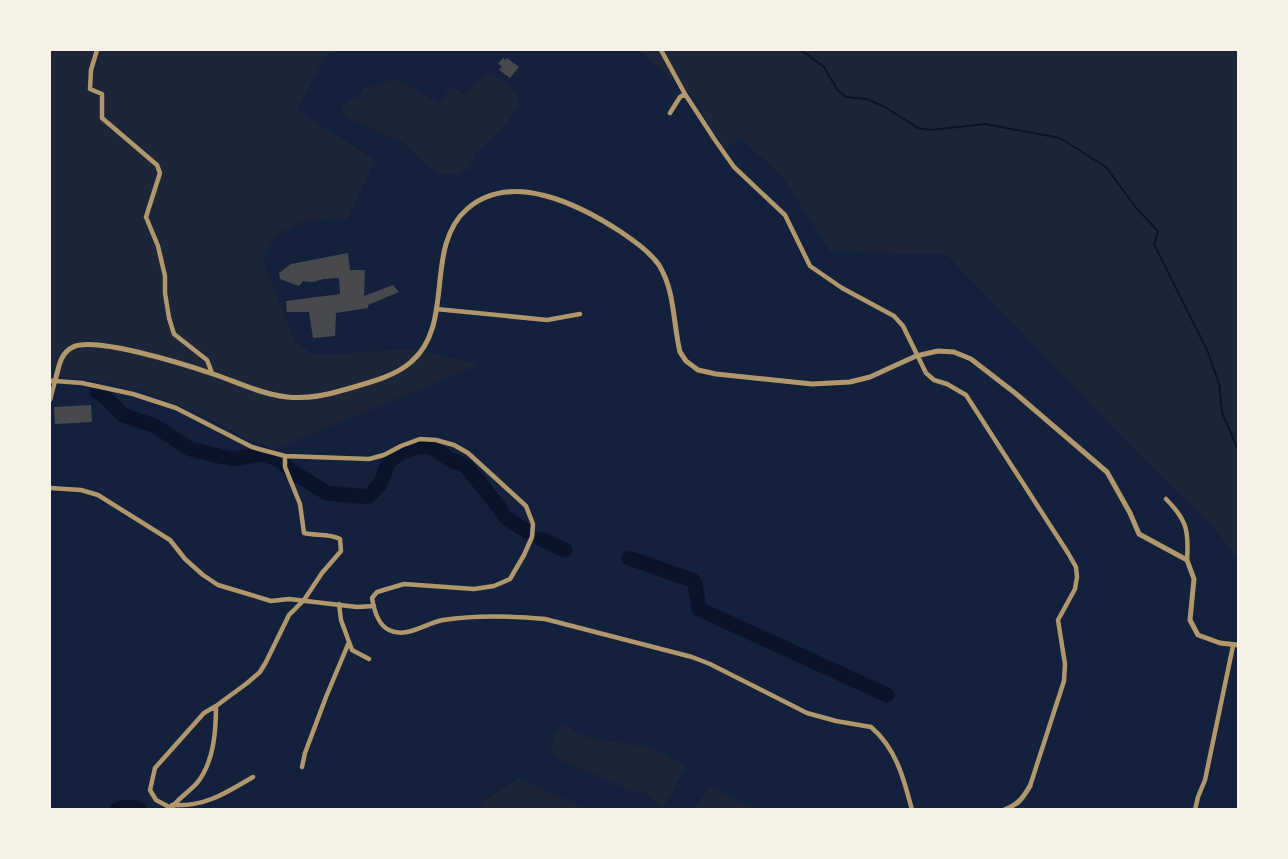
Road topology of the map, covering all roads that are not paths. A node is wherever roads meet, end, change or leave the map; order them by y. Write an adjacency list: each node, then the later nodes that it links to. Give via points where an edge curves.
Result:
1 (97, 50): 8 (street, via 90,89 102,93 102,118 157,165 160,173 146,216 159,246 174,334 207,360)
2 (661, 50): 3 (street)
3 (685, 94): 4 (street); 7 (street, via 734,167 784,215 810,266 894,316 903,326)
4 (670, 113)
5 (436, 309): 6 (street, via 547,320); 7 (street, via 442,260 452,225 483,198 529,193 572,204 645,250 668,284 680,352 698,370 832,384 870,377); 8 (street, via 429,338 411,363 344,390 287,397)
6 (580, 314)
7 (916, 356): 14 (street, via 938,351 971,359 1107,472 1139,534); 24 (street, via 934,380 966,395 1076,567 1075,589 1058,620 1064,681)
8 (212, 373): 9 (street, via 86,343 61,357)
9 (52, 381): 10 (street); 11 (street, via 82,382 176,408)
10 (50, 400)
11 (285, 462): 15 (street, via 300,504 303,533 340,539 341,551); 17 (street, via 369,459 420,439 436,440 468,453 526,506 533,524 532,537 510,579 474,589 404,584 377,592 372,598)
12 (50, 488): 15 (street, via 98,495 170,540 185,559 218,585 271,601)
13 (1166, 499): 14 (street, via 1184,519)
14 (1187, 560): 19 (street, via 1194,579 1190,620 1198,635)
15 (304, 600): 16 (street); 21 (street, via 289,615 260,672)
16 (339, 604): 17 (street); 18 (street)
17 (374, 606): 26 (street, via 388,630 401,633 442,620 526,617 692,657 807,713 871,727 892,750)
18 (349, 642): 20 (street, via 352,650); 22 (street)
19 (1236, 646): 28 (street)
20 (369, 659)
21 (216, 706): 25 (street, via 209,761 197,782); 25 (street, via 204,713 155,768 150,790 156,800)
22 (302, 767)
23 (253, 777): 25 (street, via 212,800)
24 (1030, 786): 27 (street, via 1023,798)
25 (171, 808)
26 (912, 810)
27 (1004, 810)
28 (1195, 810)

